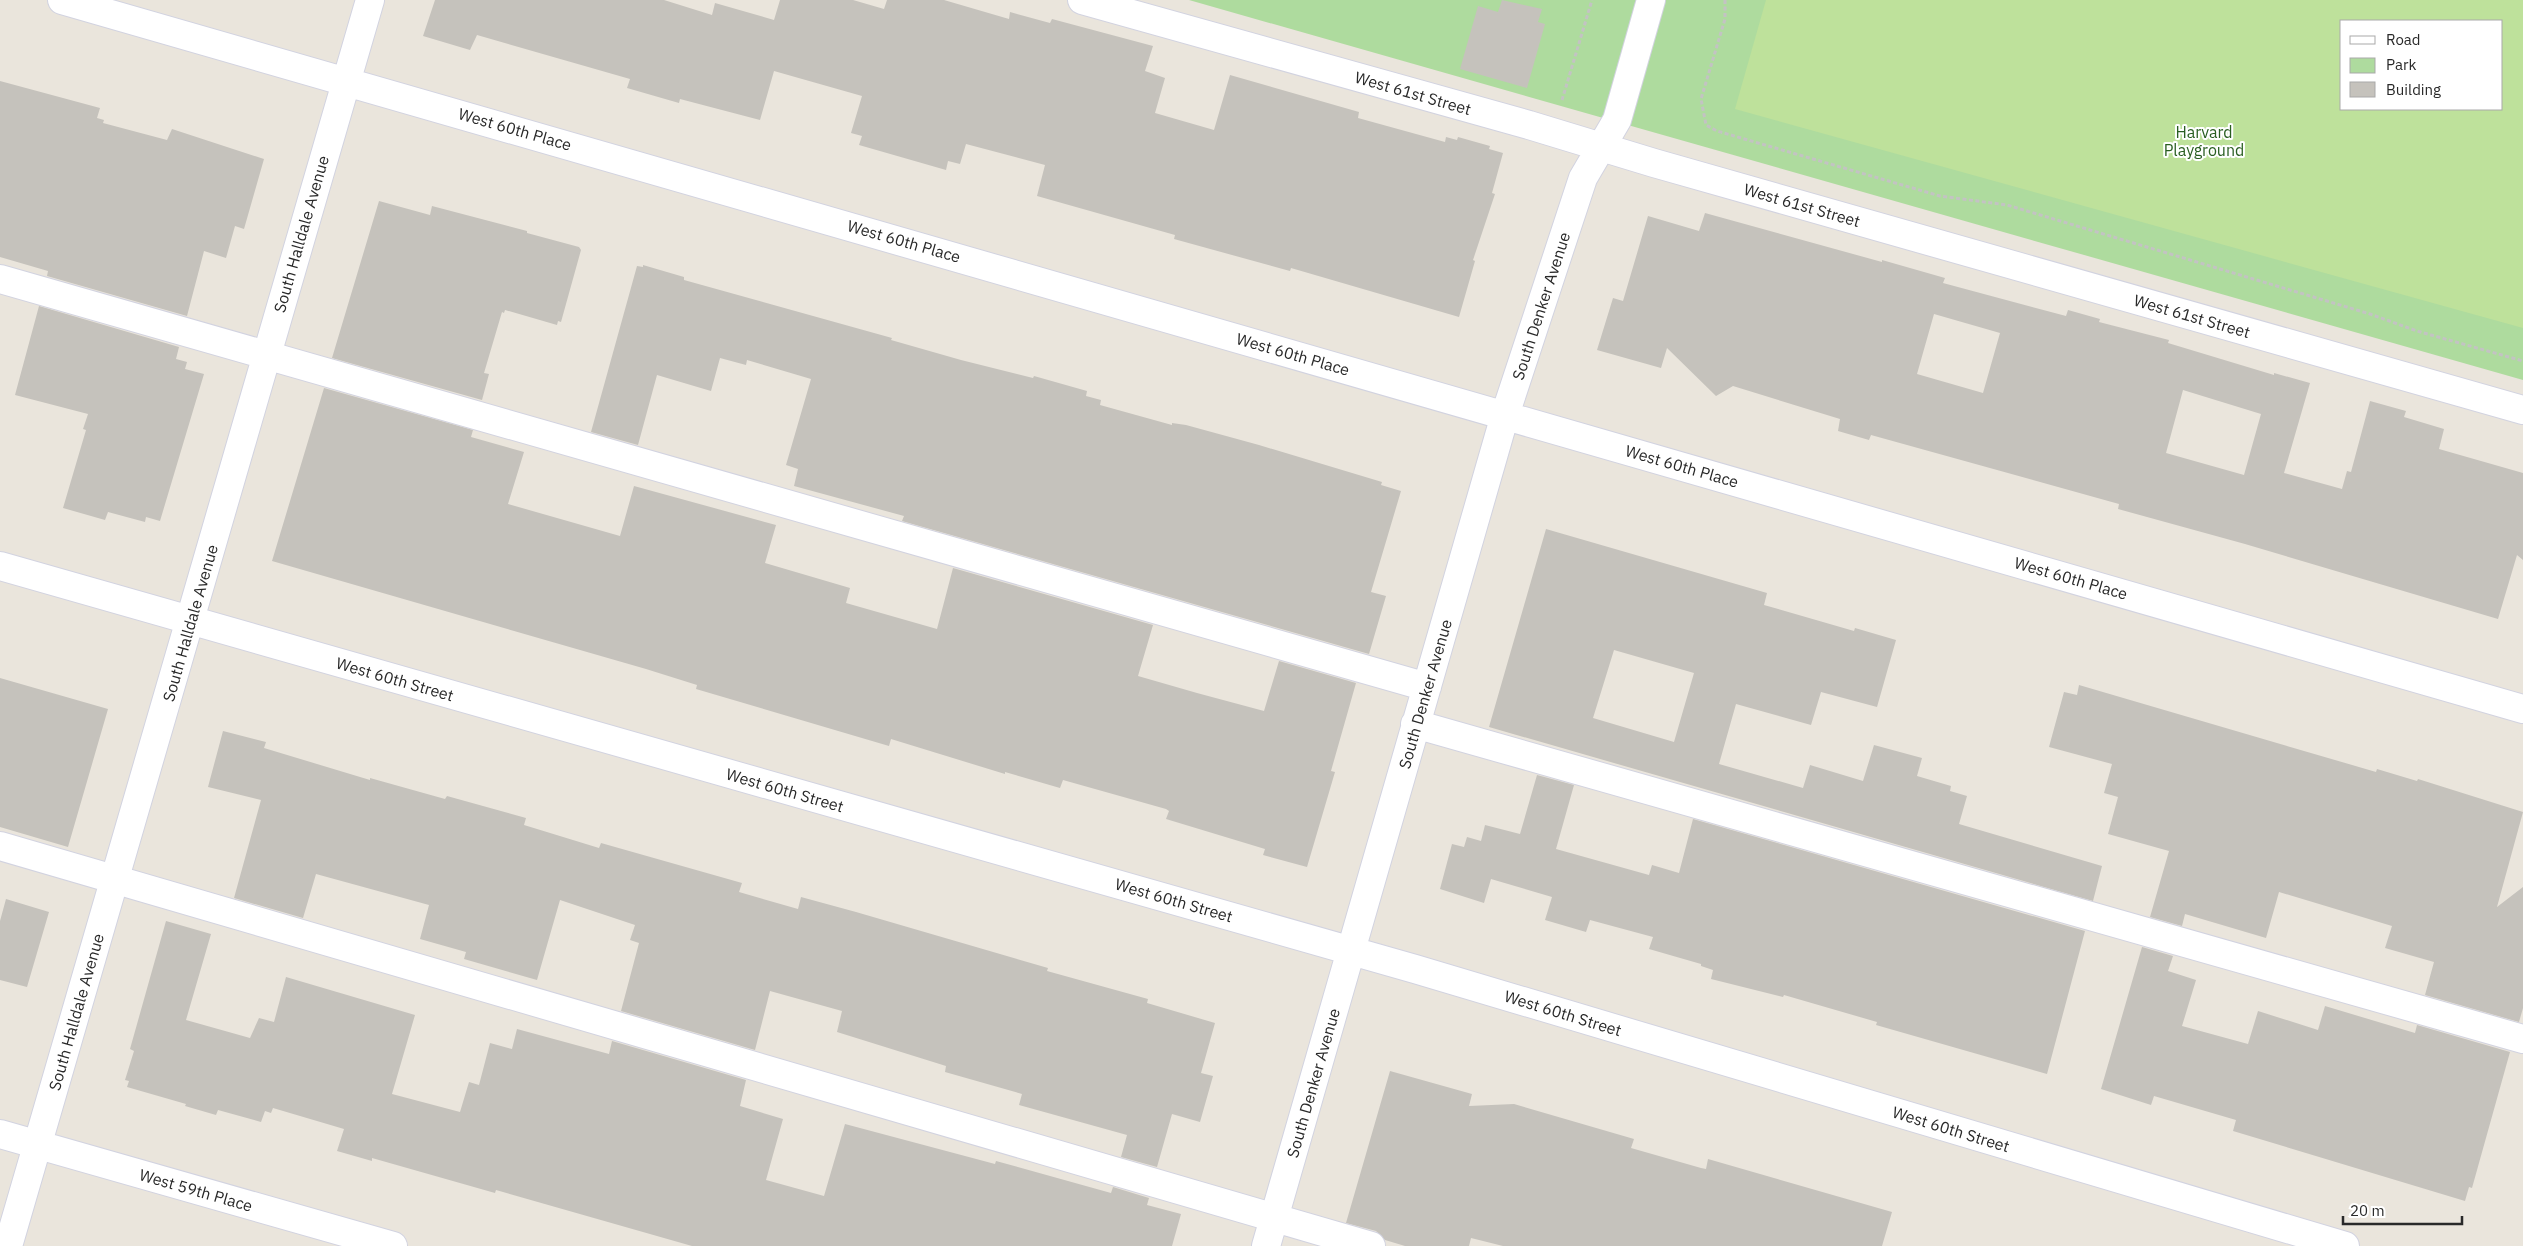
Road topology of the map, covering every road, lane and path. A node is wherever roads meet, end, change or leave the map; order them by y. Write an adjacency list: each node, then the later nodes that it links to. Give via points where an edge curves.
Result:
1 (62, 0): 7 (street, West 60th Place)
2 (370, 0): 7 (street, South Halldale Avenue)
3 (1082, 0): 9 (street, West 61st Street)
4 (1592, 0): 8 (path)
5 (1651, 0): 9 (street, South Denker Avenue, via 1617,120)
6 (1725, 0): 12 (path, via 1725,19 1701,99 1706,125 1717,131 1940,196 2006,205)
7 (346, 80): 11 (street, South Halldale Avenue); 14 (street, West 60th Place)
8 (1565, 91)
9 (1601, 148): 13 (street, West 61st Street); 14 (street, South Denker Avenue, via 1583,178)
10 (0, 279): 11 (street)
11 (266, 354): 16 (street, South Halldale Avenue); 17 (street)
12 (2523, 361)
13 (2523, 410)
14 (1505, 415): 17 (street, South Denker Avenue); 18 (street, West 60th Place)
15 (0, 566): 16 (street, West 60th Street)
16 (191, 621): 21 (street, South Halldale Avenue); 22 (street, West 60th Street)
17 (1427, 687): 19 (street, South Denker Avenue)
18 (2523, 709)
19 (1416, 724): 22 (street, South Denker Avenue); 23 (street)
20 (0, 846): 21 (street)
21 (114, 879): 25 (street, South Halldale Avenue); 26 (street)
22 (1351, 950): 26 (street, South Denker Avenue); 31 (street, West 60th Street)
23 (2523, 1039)
24 (0, 1134): 25 (street, West 59th Place)
25 (38, 1144): 27 (street, South Halldale Avenue); 28 (street, West 59th Place)
26 (1274, 1218): 29 (street, South Denker Avenue); 30 (street)
27 (8, 1246)
28 (393, 1246)
29 (1266, 1246)
30 (1371, 1246)
31 (2345, 1246)

